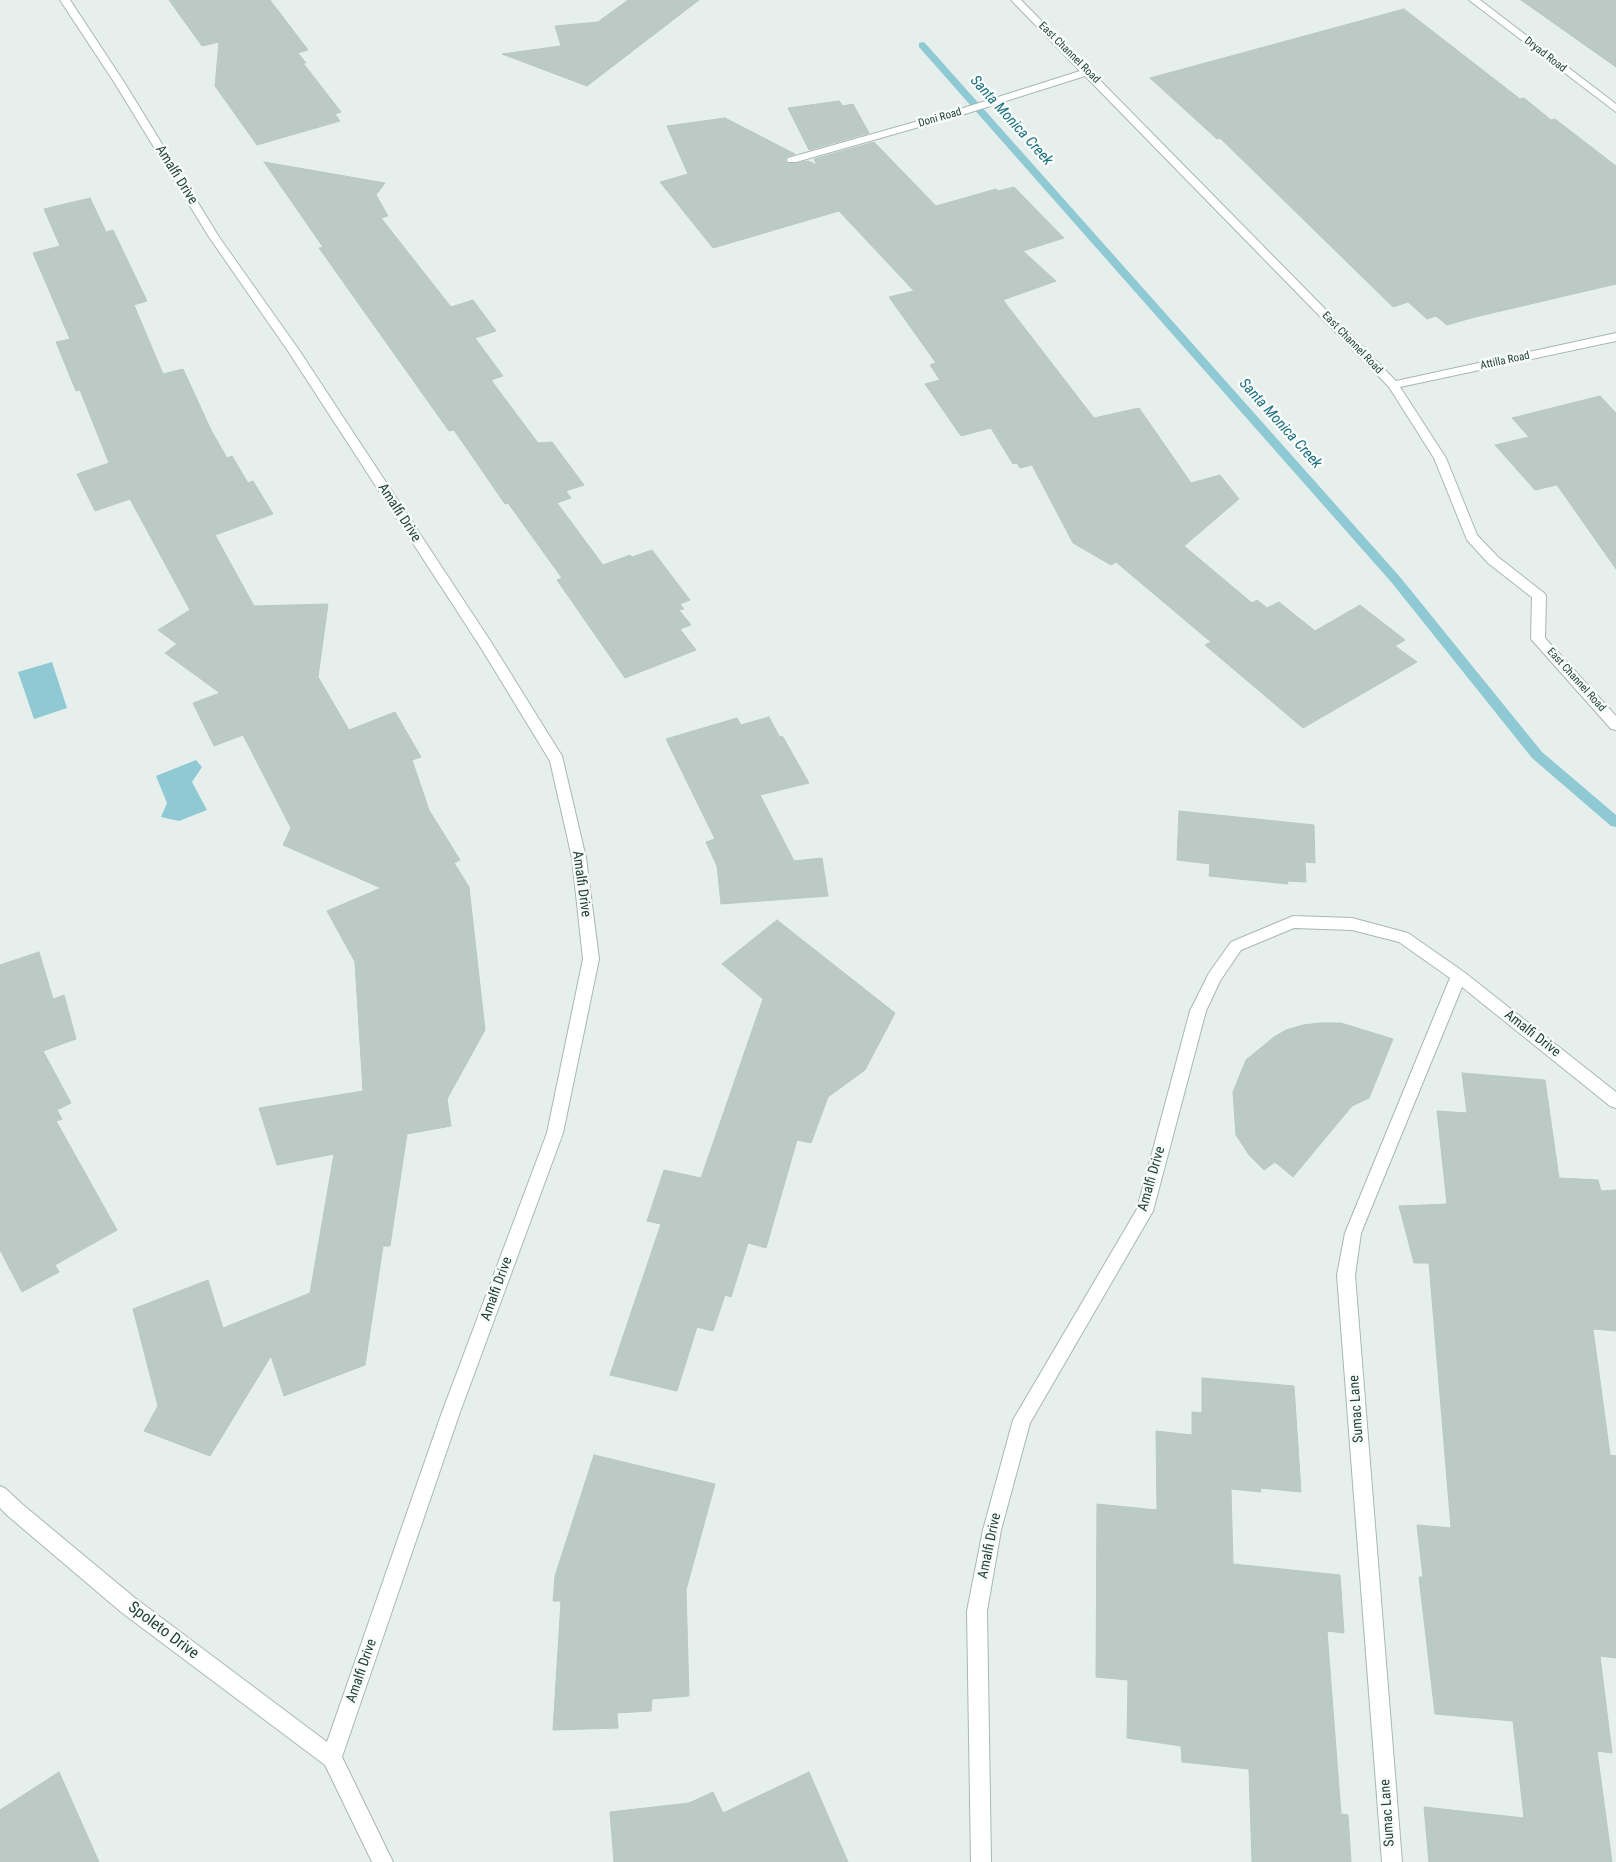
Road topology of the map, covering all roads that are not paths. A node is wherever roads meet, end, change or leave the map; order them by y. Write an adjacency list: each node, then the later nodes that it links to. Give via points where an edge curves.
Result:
1 (65, 0): 13 (street, Amalfi Drive, via 214,237 486,645 557,760 579,858 591,959 555,1133 450,1415)
2 (1016, 0): 4 (street, East Channel Road)
3 (1474, 0): 5 (street, Dryad Road)
4 (1087, 72): 6 (street, Doni Road); 8 (street, East Channel Road)
5 (1616, 109)
6 (792, 160)
7 (1616, 337): 8 (street, Attilla Road)
8 (1393, 385): 9 (street, East Channel Road, via 1440,458 1471,537 1493,560 1539,596 1538,639)
9 (1616, 725)
10 (1459, 976): 11 (street, Amalfi Drive); 15 (street, Amalfi Drive, via 1403,937 1352,924 1293,922 1236,946 1214,977 1198,1011 1145,1211 1022,1420 992,1530 978,1611); 16 (street, Sumac Lane, via 1352,1233 1346,1275)
11 (1616, 1101)
12 (0, 1495): 13 (street, Spoleto Drive, via 128,1605)
13 (332, 1758): 14 (street)
14 (383, 1862)
15 (981, 1862)
16 (1392, 1862)

